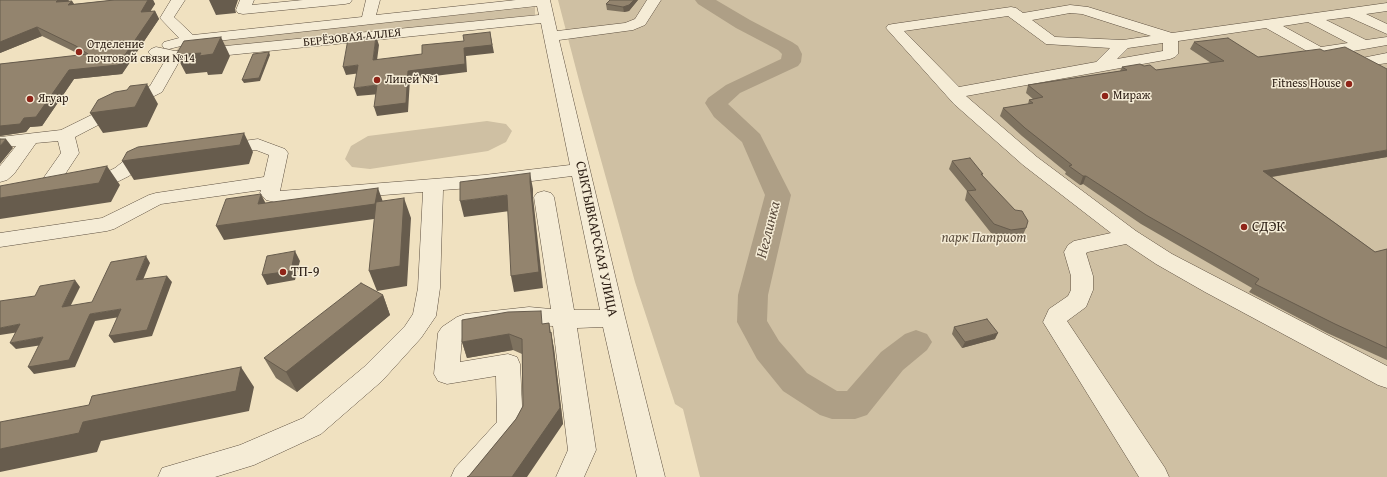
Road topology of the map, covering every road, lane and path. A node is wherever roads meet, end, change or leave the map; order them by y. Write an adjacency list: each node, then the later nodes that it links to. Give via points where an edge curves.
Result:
1 (178, 0): 19 (street, via 167,18)
2 (247, 0): 3 (street, via 243,10)
3 (346, 0)
4 (373, 0): 13 (street)
5 (654, 0): 16 (street, БЕРЁЗОВАЯ АЛЛЕЯ, via 646,16 628,27)
6 (544, 1): 7 (street, БЕРЁЗОВАЯ АЛЛЕЯ); 16 (street, СЫКТЫВКАРСКАЯ УЛИЦА)
7 (476, 4): 13 (street, БЕРЁЗОВАЯ АЛЛЕЯ)
8 (1387, 7): 9 (street)
9 (1351, 12): 10 (street); 18 (street)
10 (1331, 15): 12 (street); 18 (street)
11 (1020, 18): 17 (street, via 1070,9 1083,10); 20 (street, via 1051,41); 28 (street, via 1011,11 893,28)
12 (1311, 18): 14 (street); 21 (street)
13 (368, 20): 19 (street, БЕРЁЗОВАЯ АЛЛЕЯ)
14 (1292, 21): 15 (street); 22 (street)
15 (1269, 24): 17 (street); 22 (street, via 1319,52)
16 (550, 27): 23 (street, БЕРЁЗОВАЯ АЛЛЕЯ); 34 (street, СЫКТЫВКАРСКАЯ УЛИЦА)
17 (1171, 37): 20 (street); 26 (street, via 1170,54)
18 (1386, 38): 21 (street)
19 (189, 40): 23 (street, БЕРЁЗОВАЯ АЛЛЕЯ, via 158,49 156,52)
20 (1123, 44): 26 (street)
21 (1364, 45): 22 (street)
22 (1343, 48): 25 (street)
23 (175, 56): 29 (street, via 156,89)
24 (1387, 58): 25 (street)
25 (1367, 61): 27 (street)
26 (1101, 66): 28 (street)
27 (1387, 72)
28 (956, 94): 39 (street, via 1030,161)
29 (65, 135): 30 (street); 33 (street, via 70,153 36,194 100,183 132,164)
30 (30, 138): 31 (street); 35 (street)
31 (0, 142)
32 (206, 151): 36 (street, via 258,144 279,153)
33 (168, 156)
34 (581, 169): 37 (street); 41 (street, СЫКТЫВКАРСКАЯ УЛИЦА)
35 (0, 176)
36 (272, 182): 37 (street, via 270,193 279,197); 40 (street, via 156,199 106,224)
37 (433, 185): 44 (street, via 429,288 424,316 413,332 373,374 312,426 244,456)
38 (544, 197): 42 (street)
39 (1129, 236): 43 (street, via 1164,259); 48 (street, via 1082,246 1076,250 1082,276 1082,290 1078,301 1057,315 1055,322)
40 (0, 240)
41 (613, 317): 42 (street); 47 (street, СЫКТЫВКАРСКАЯ УЛИЦА)
42 (564, 319): 45 (street, via 529,316 465,323 450,333 447,374 508,364 510,426); 46 (street, via 582,450)
43 (1387, 378)
44 (172, 477)
45 (465, 477)
46 (570, 477)
47 (651, 477)
48 (1155, 477)

